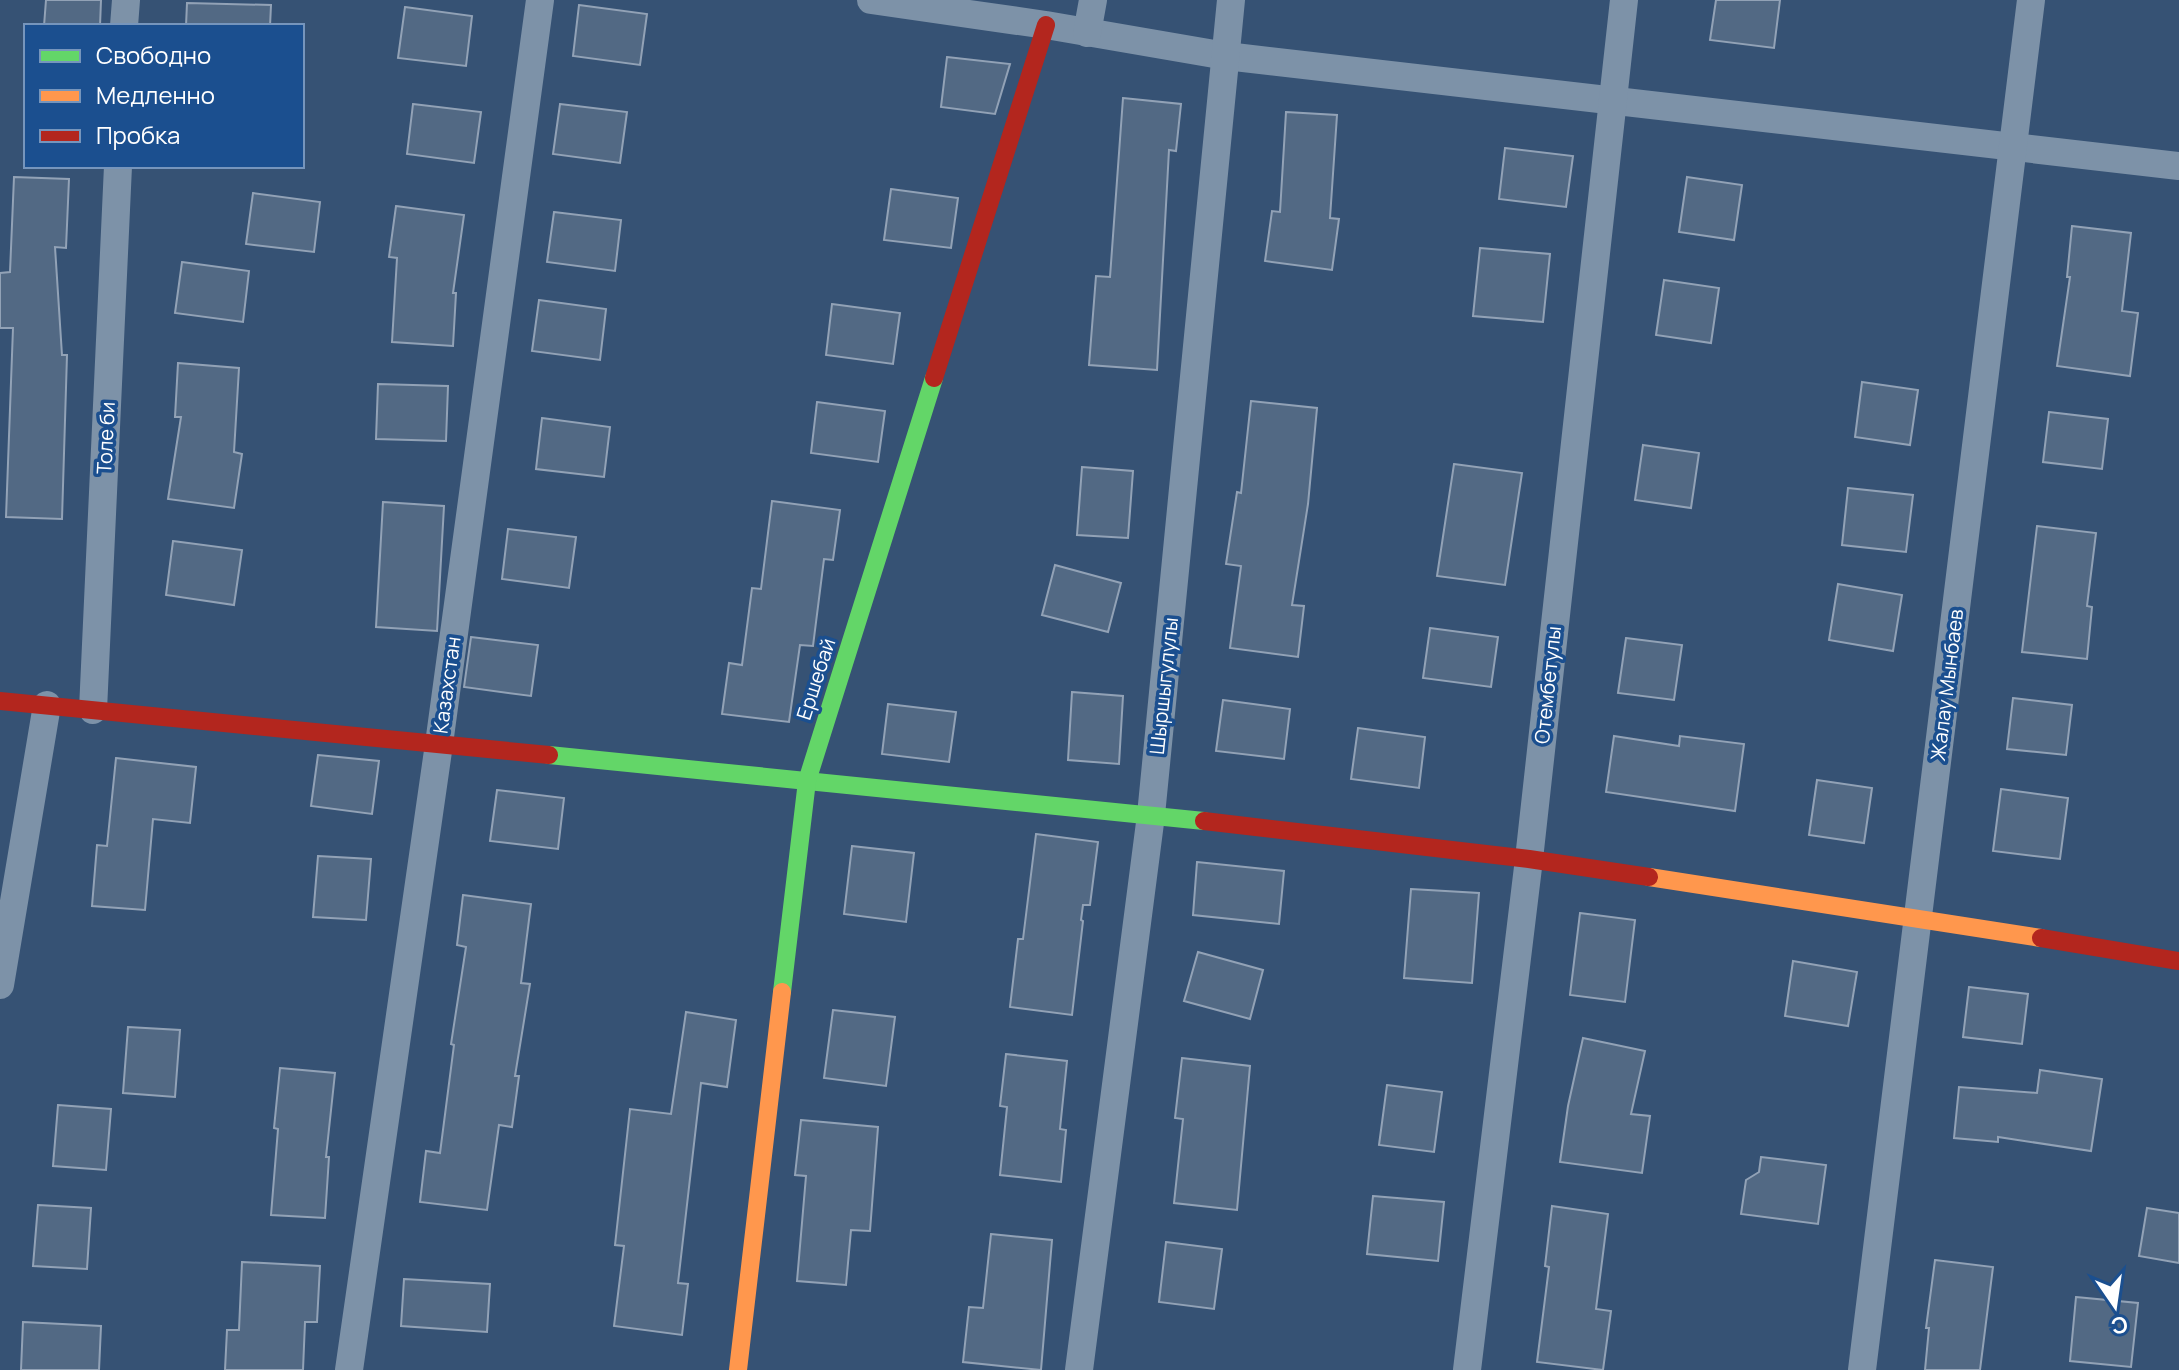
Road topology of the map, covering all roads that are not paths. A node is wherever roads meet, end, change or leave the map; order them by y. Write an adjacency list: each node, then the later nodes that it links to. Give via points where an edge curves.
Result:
1 (126, 0): 8 (street)
2 (540, 0): 19 (street, Казахстан)
3 (871, 0): 9 (street)
4 (1093, 0): 10 (street)
5 (1231, 0): 11 (street, Шыршыгулулы)
6 (1624, 0): 12 (street, Отембетулы)
7 (2031, 0): 13 (street, Жалау Мынбаев)
8 (124, 24)
9 (1046, 25): 10 (street); 20 (street, Ершебай)
10 (1087, 33): 11 (street)
11 (1226, 56): 12 (street); 21 (street, Шыршыгулулы)
12 (1613, 102): 13 (street); 22 (street, Отембетулы)
13 (2013, 145): 14 (street); 23 (street, Жалау Мынбаев)
14 (2179, 166)
15 (118, 168): 18 (street, Толе би)
16 (0, 701): 17 (street)
17 (47, 705): 18 (street); 25 (street)
18 (93, 710): 19 (street)
19 (439, 744): 20 (street); 26 (street, Казахстан)
20 (807, 781): 21 (street); 27 (street, Ершебай)
21 (1151, 815): 22 (street); 28 (street, Шыршыгулулы)
22 (1529, 859): 23 (street); 29 (street, Отембетулы)
23 (1919, 917): 24 (street); 30 (street, Жалау Мынбаев)
24 (2179, 961)
25 (0, 985)
26 (349, 1370)
27 (738, 1370)
28 (1079, 1370)
29 (1467, 1370)
30 (1862, 1370)

